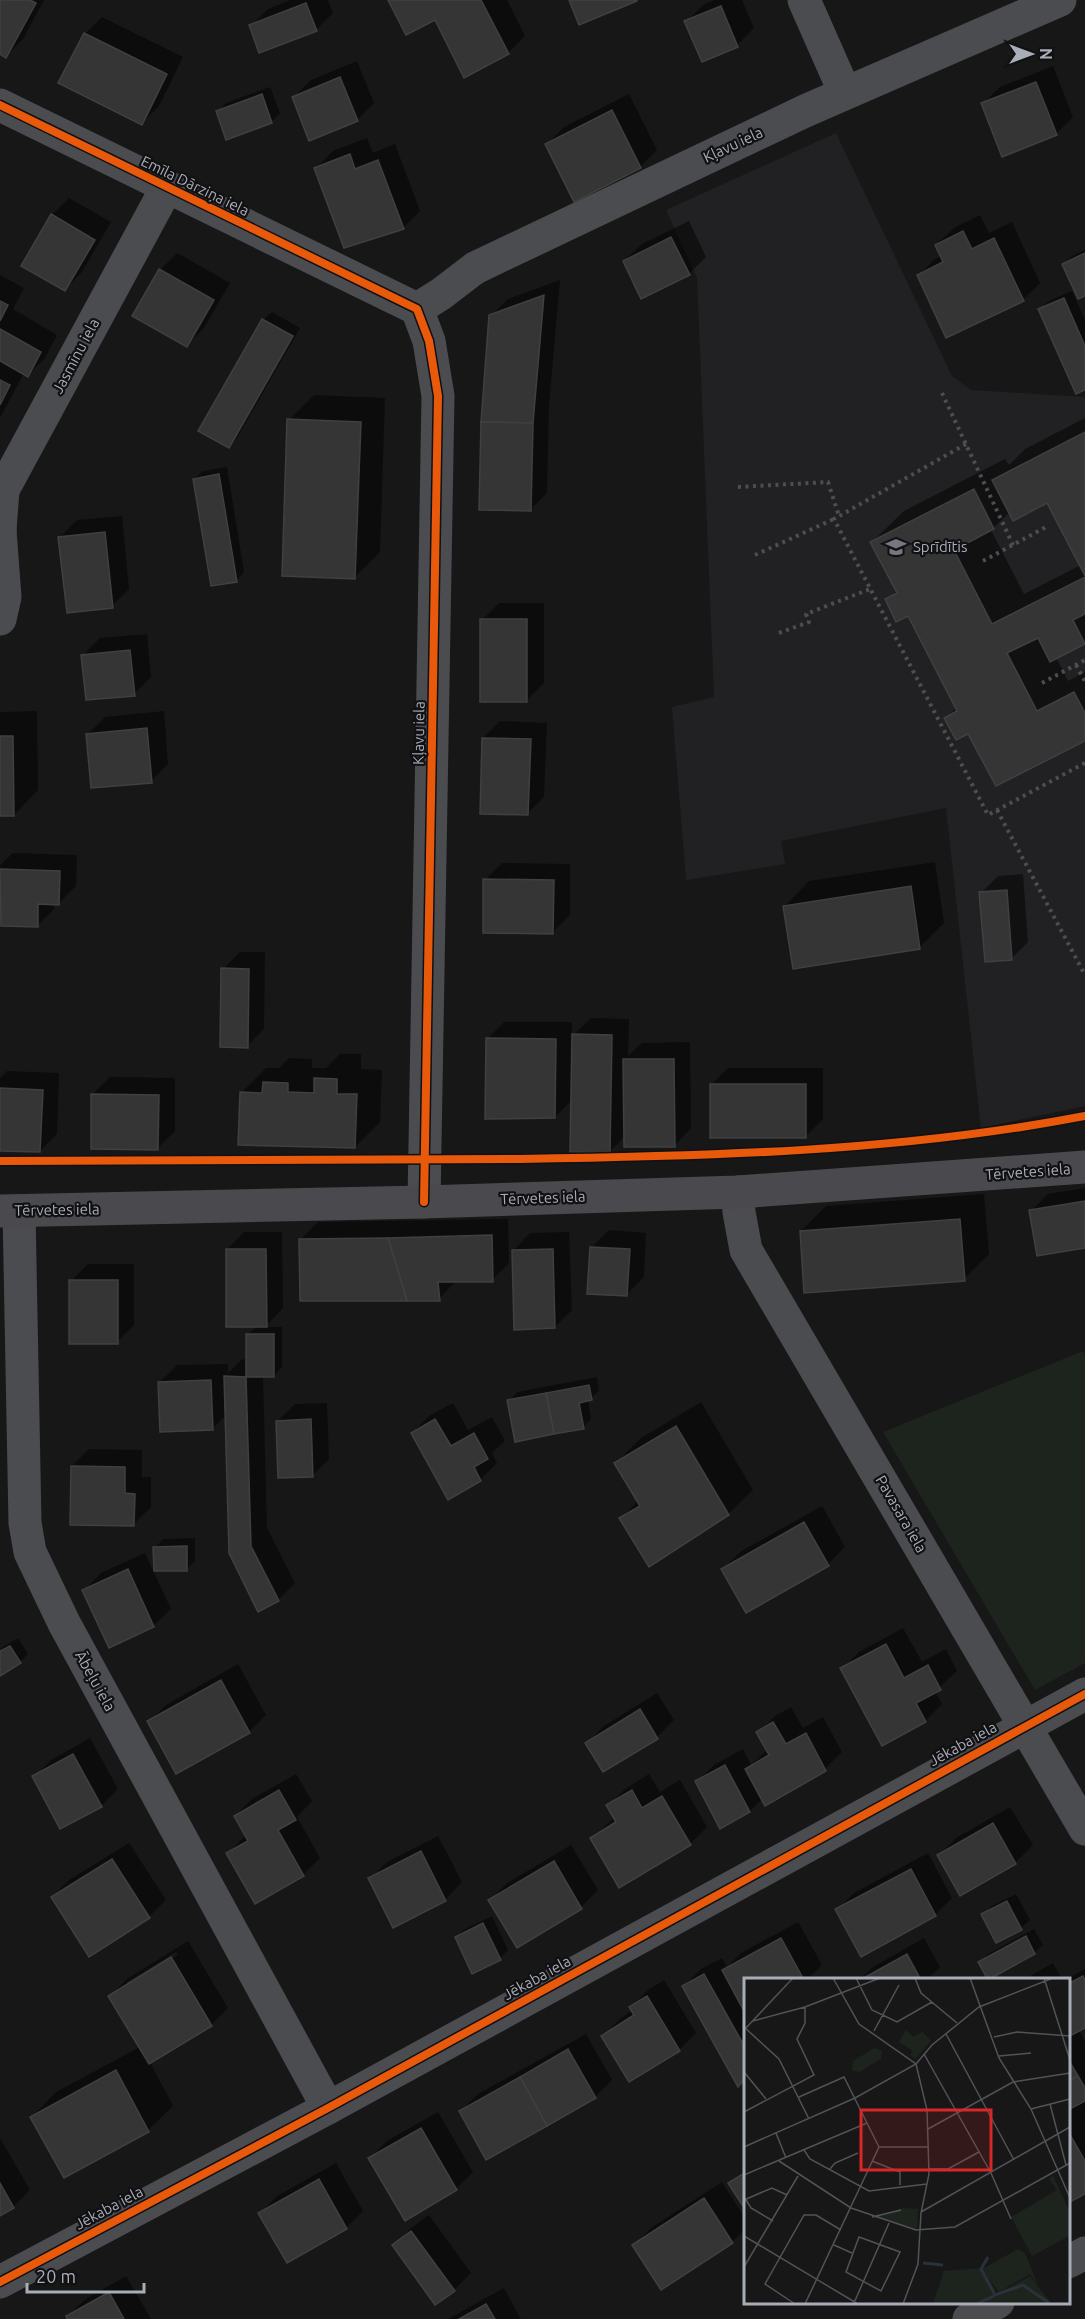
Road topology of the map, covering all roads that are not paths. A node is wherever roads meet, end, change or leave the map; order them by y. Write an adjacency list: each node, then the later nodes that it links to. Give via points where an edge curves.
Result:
1 (804, 0): 3 (street)
2 (1060, 0): 3 (street, Kļavu iela)
3 (844, 93): 6 (street, Kļavu iela, via 475,268)
4 (0, 105): 5 (street, Emīla Dārziņa iela)
5 (167, 187): 6 (street, Emīla Dārziņa iela); 7 (street, Jasmīnu iela, via 3,490)
6 (417, 309): 11 (street, Kļavu iela, via 429,341 438,396)
7 (0, 530): 8 (street, Jasmīnu iela, via 4,597)
8 (0, 619)
9 (1085, 1167): 10 (main road, Tērvetes iela)
10 (738, 1192): 11 (main road, Tērvetes iela); 14 (street, Pavasara iela, via 746,1250)
11 (424, 1202): 12 (main road, Tērvetes iela)
12 (9, 1211): 16 (street, Ābeļu iela, via 25,1523 30,1552 64,1623)
13 (1085, 1694): 14 (street, Jēkaba iela)
14 (1025, 1725): 15 (street, Pavasara iela); 16 (street, Jēkaba iela)
15 (1085, 1829)
16 (328, 2108): 19 (street, Jēkaba iela)
17 (1085, 2253): 18 (street)
18 (1070, 2261)
19 (0, 2282)
20 (995, 2304): 21 (street)
21 (969, 2319)

